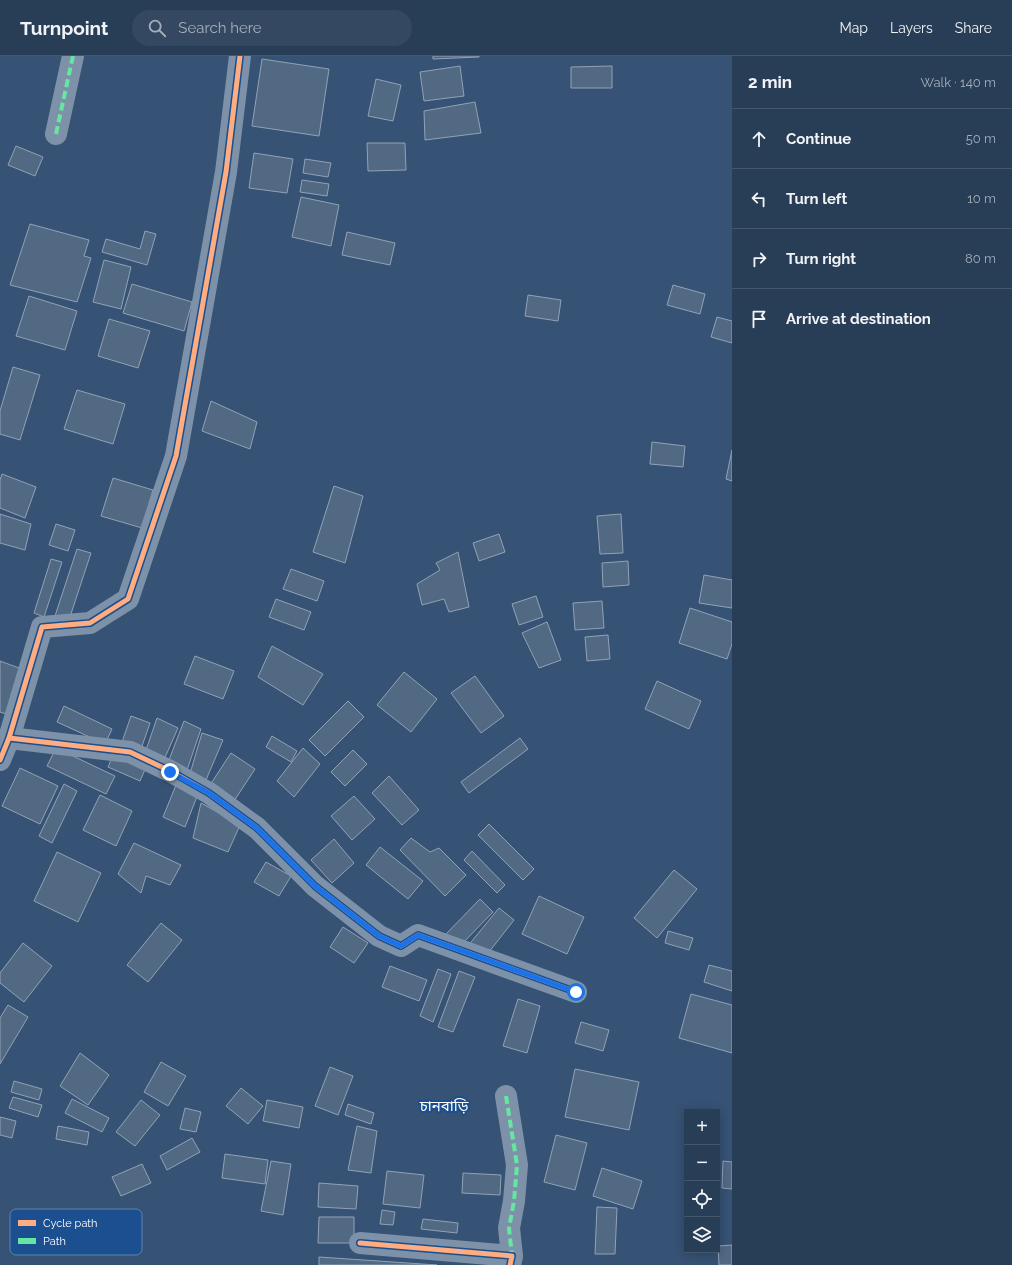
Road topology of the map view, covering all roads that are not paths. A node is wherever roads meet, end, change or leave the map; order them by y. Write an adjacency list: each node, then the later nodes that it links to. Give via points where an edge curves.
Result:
1 (73, 56): 3 (street)
2 (240, 56): 4 (street, via 226,172 176,456 146,547 128,600 90,622 42,627)
3 (56, 134)
4 (9, 738): 5 (street); 6 (street, via 130,752 209,793 257,828 315,886 379,936 401,946 418,935)
5 (0, 760)
6 (576, 992)
7 (506, 1096): 9 (street, via 517,1165 509,1228)
8 (360, 1244): 9 (street)
9 (511, 1261)

